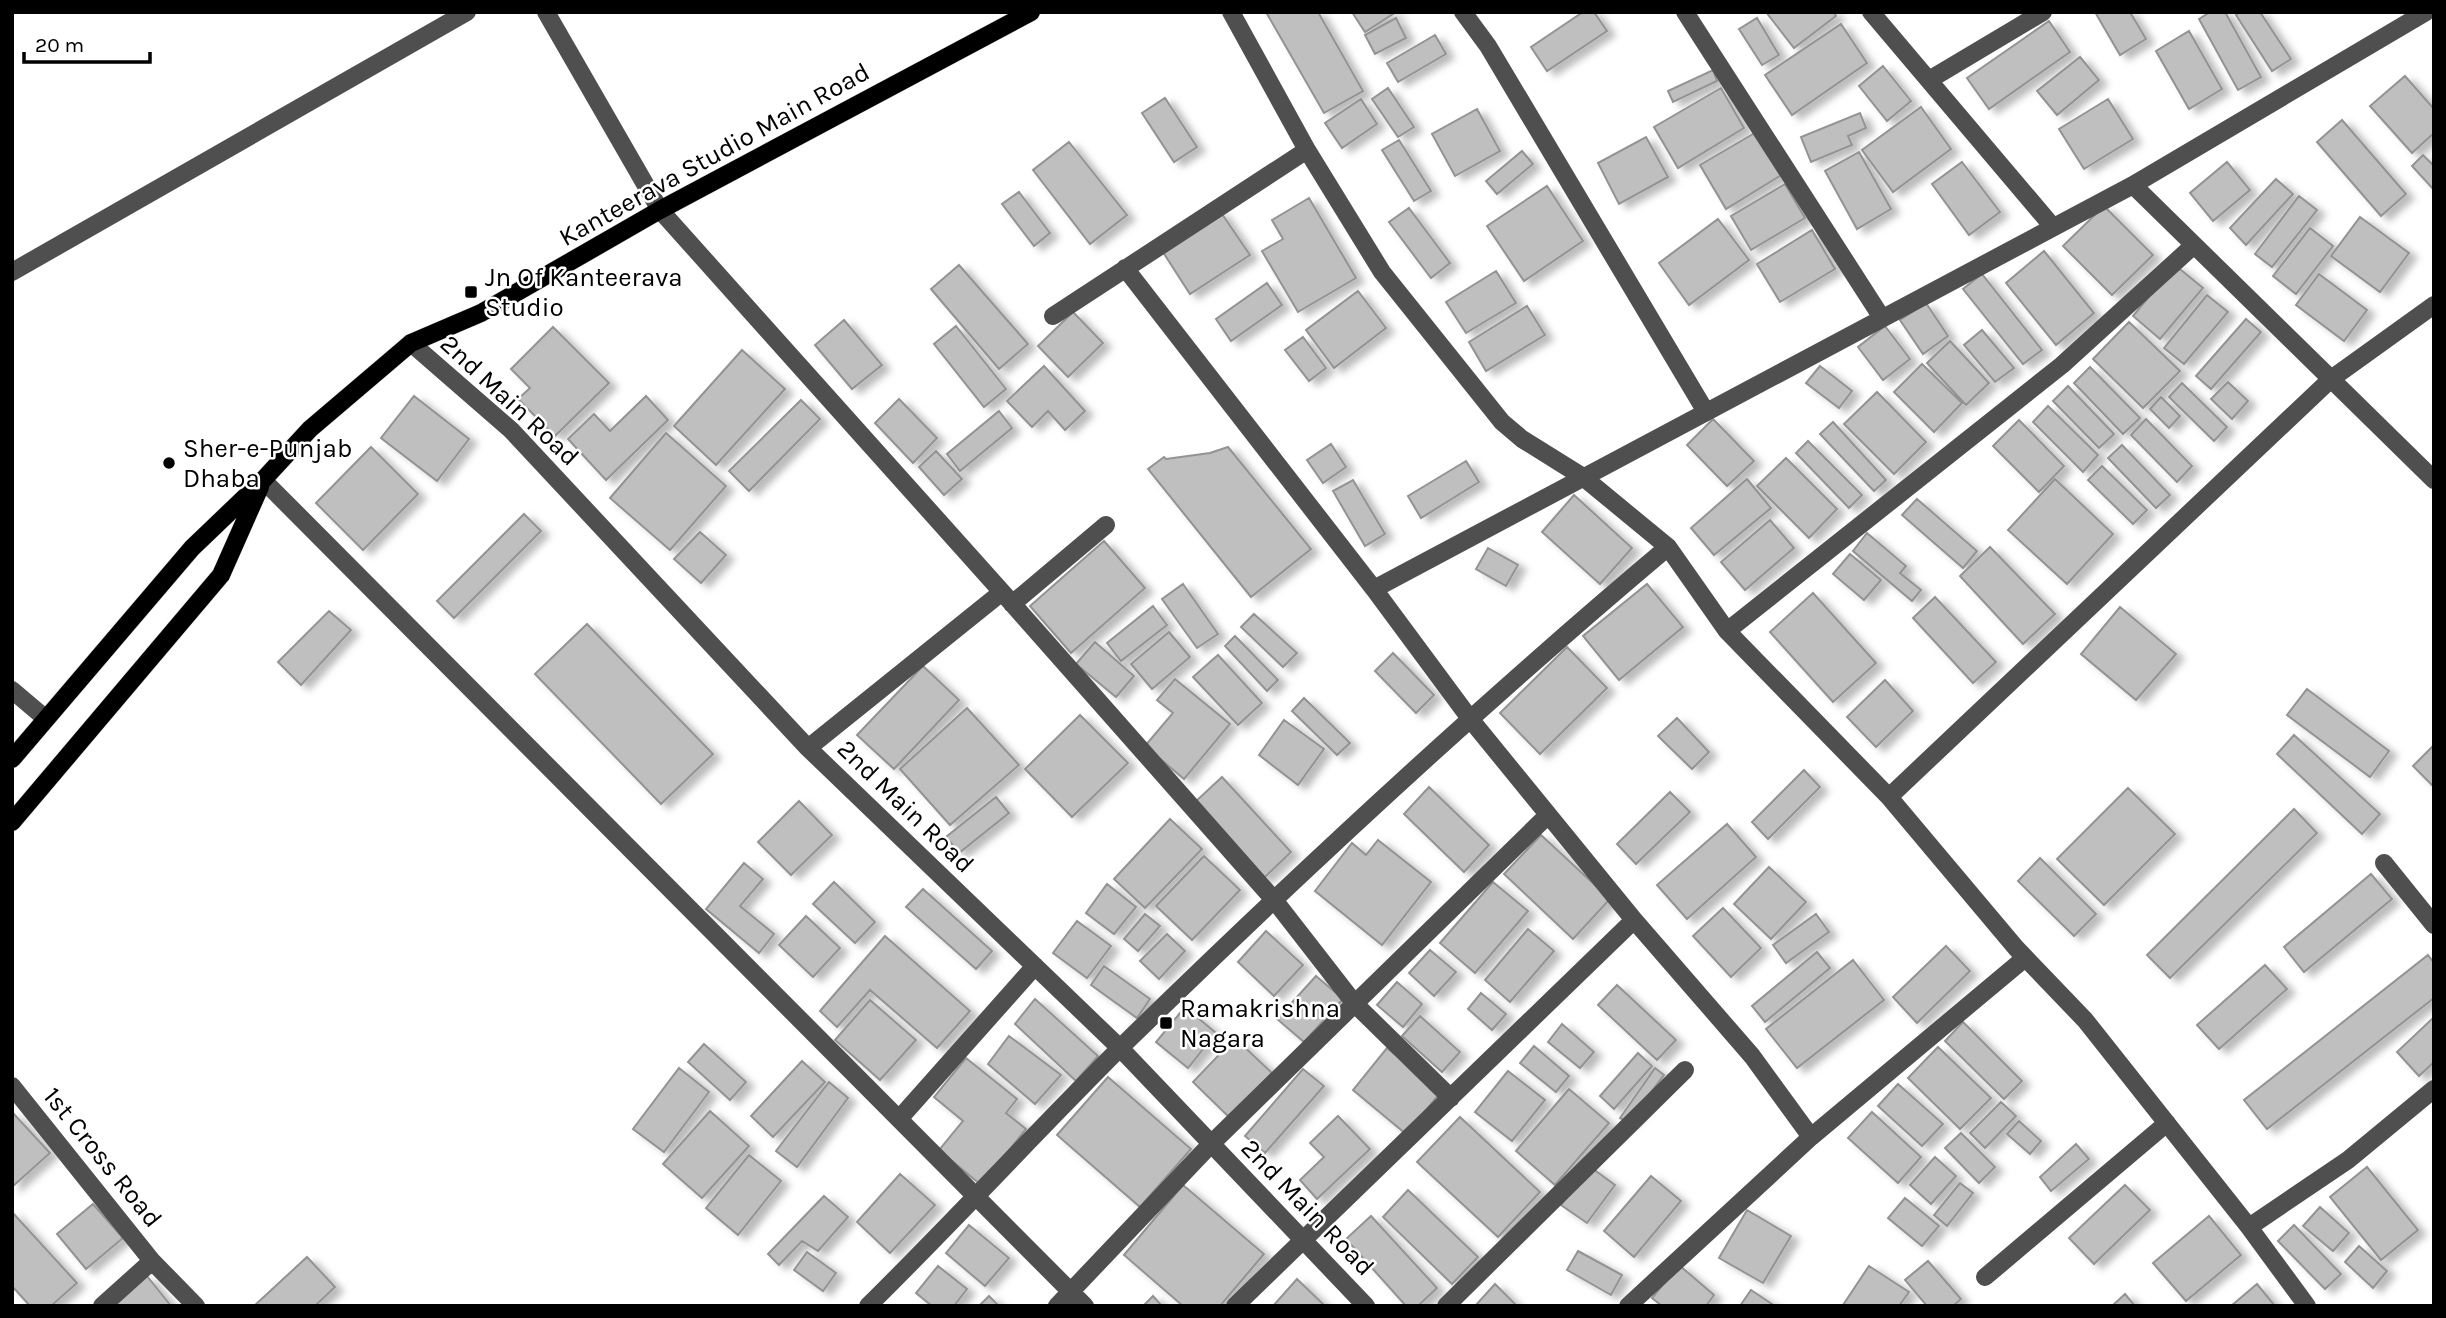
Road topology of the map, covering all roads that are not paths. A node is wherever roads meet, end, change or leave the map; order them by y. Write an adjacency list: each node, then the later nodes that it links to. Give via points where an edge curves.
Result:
1 (467, 12): 17 (street)
2 (546, 12): 13 (street)
3 (1031, 12): 13 (main road, Kanteerava Studio Main Road)
4 (1231, 12): 11 (street)
5 (1463, 12): 23 (street, via 1488,46)
6 (1685, 12): 20 (street)
7 (1871, 12): 10 (street)
8 (2043, 12): 10 (street)
9 (2426, 12): 12 (street)
10 (1928, 80): 14 (street)
11 (1307, 150): 16 (street); 24 (street, via 1382,272 1502,422)
12 (2133, 185): 14 (street); 15 (street)
13 (660, 210): 21 (main road, Kanteerava Studio Main Road, via 481,313); 30 (street)
14 (2053, 227): 20 (street)
15 (2194, 245): 22 (street); 31 (street, via 2062,365)
16 (1125, 268): 19 (street); 29 (street)
17 (12, 272)
18 (2434, 305): 22 (street)
19 (1053, 316)
20 (1882, 318): 23 (street)
21 (411, 344): 25 (main road, Kanteerava Studio Main Road, via 310,429); 35 (street, 2nd Main Road, via 511,430)
22 (2330, 379): 26 (street); 37 (street)
23 (1706, 412): 24 (street)
24 (1583, 477): 28 (street); 29 (street)
25 (263, 480): 33 (main road, Kanteerava Studio Main Road, via 192,548); 39 (main road, via 221,575); 52 (street)
26 (2434, 480)
27 (1106, 525): 30 (street)
28 (1668, 547): 31 (street); 34 (street)
29 (1374, 589): 34 (street)
30 (1007, 598): 35 (street); 41 (street)
31 (1727, 631): 37 (street)
32 (12, 690): 33 (street)
33 (45, 718): 36 (main road, Kanteerava Studio Main Road)
34 (1471, 720): 38 (street); 41 (street)
35 (808, 748): 45 (street, 2nd Main Road)
36 (12, 759)
37 (1889, 797): 44 (street)
38 (1548, 815): 42 (street); 46 (street)
39 (12, 822)
40 (2384, 863): 43 (street)
41 (1275, 901): 46 (street); 47 (street)
42 (1634, 920): 51 (street); 54 (street, via 1752,1055)
43 (2434, 925)
44 (2025, 958): 53 (street, via 2085,1020); 54 (street)
45 (1035, 966): 47 (street, 2nd Main Road); 52 (street)
46 (1356, 1003): 51 (street); 55 (street)
47 (1120, 1048): 55 (street, 2nd Main Road); 56 (street)
48 (1685, 1070): 70 (street)
49 (12, 1086): 59 (street, 1st Cross Road)
50 (2434, 1089): 57 (street, via 2348,1160)
51 (1451, 1098): 58 (street)
52 (899, 1119): 56 (street)
53 (2166, 1123): 57 (street); 60 (street)
54 (1811, 1137): 62 (street)
55 (1211, 1144): 58 (street, 2nd Main Road); 61 (street)
56 (978, 1198): 61 (street); 65 (street)
57 (2249, 1227): 71 (street)
58 (1304, 1241): 68 (street); 69 (street, 2nd Main Road)
59 (152, 1261): 63 (street); 64 (street, 1st Cross Road)
60 (1985, 1277)
61 (1070, 1291): 66 (street); 67 (street)
62 (1640, 1302)
63 (102, 1306)
64 (196, 1306)
65 (868, 1306)
66 (1057, 1306)
67 (1085, 1306)
68 (1235, 1306)
69 (1366, 1306)
70 (1446, 1306)
71 (2307, 1306)

